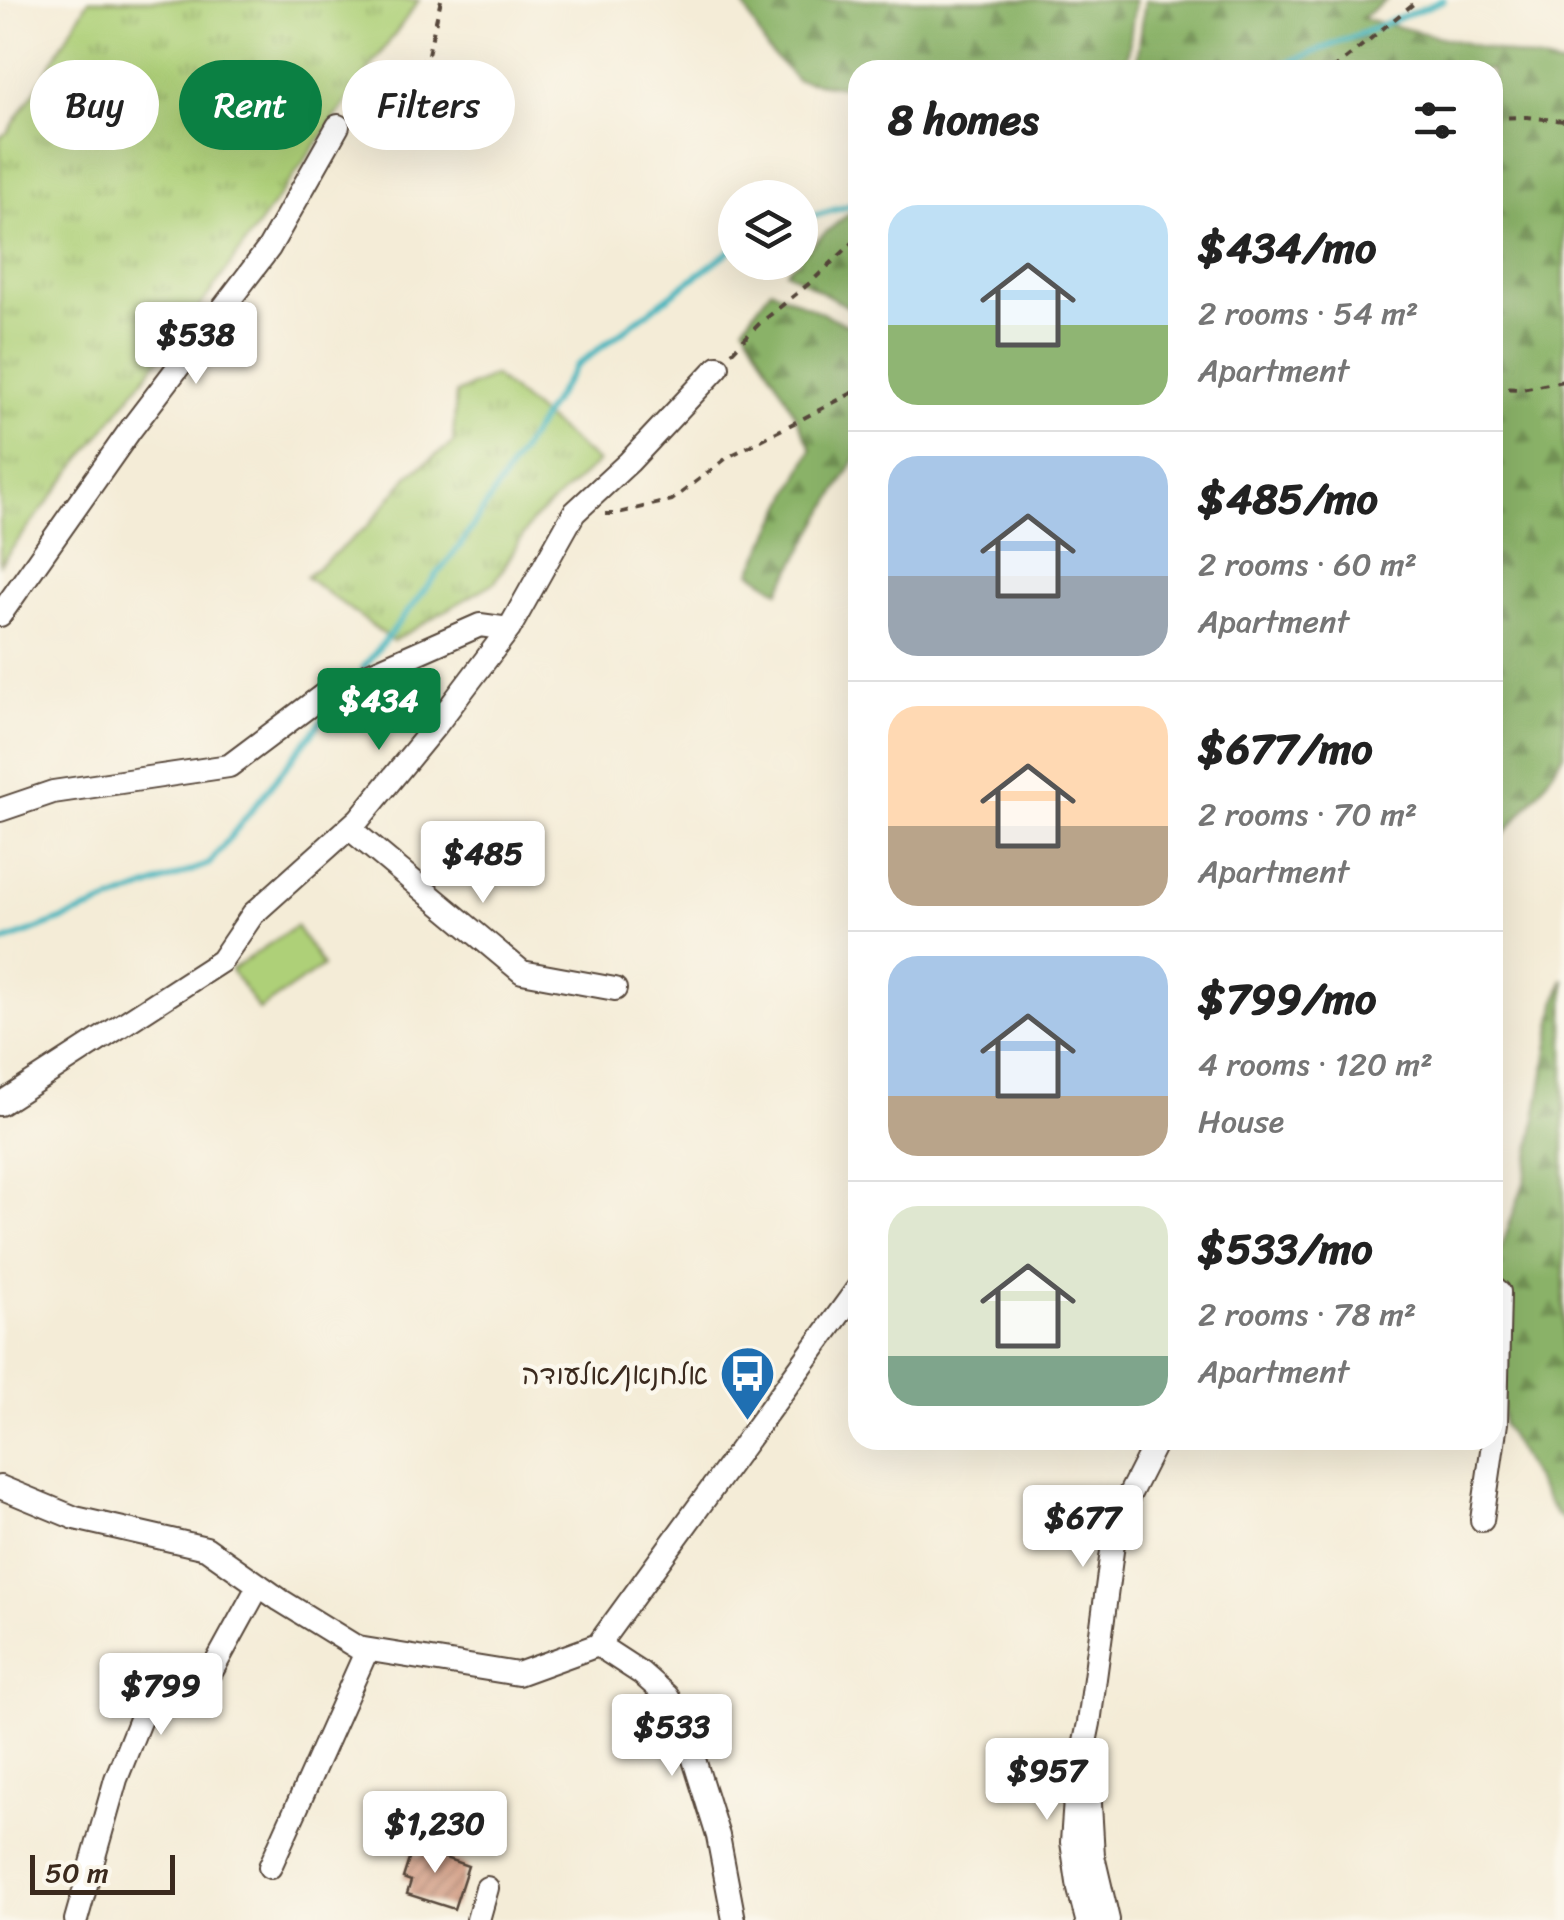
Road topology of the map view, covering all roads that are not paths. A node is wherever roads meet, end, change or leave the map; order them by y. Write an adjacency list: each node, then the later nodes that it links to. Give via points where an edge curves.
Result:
1 (338, 126): 3 (street, via 269,248)
2 (718, 367): 4 (street, via 574,512)
3 (0, 616)
4 (509, 629): 5 (street, via 480,624 326,693 229,766 53,792); 6 (street)
5 (0, 810)
6 (349, 828): 7 (street, via 522,972); 8 (street, via 253,914 221,961)
7 (615, 990)
8 (0, 1104)
9 (848, 1302): 15 (street)
10 (1151, 1450): 17 (street, via 1116,1522)
11 (1492, 1450): 13 (street)
12 (0, 1487): 14 (street, via 75,1518 206,1548)
13 (1482, 1520)
14 (258, 1585): 16 (street); 20 (street, via 204,1685 150,1694 116,1779)
15 (598, 1645): 16 (street, via 518,1674); 22 (street, via 667,1696 682,1722 718,1836)
16 (367, 1650): 18 (street)
17 (1089, 1723): 23 (street, via 1072,1842); 24 (street, via 1092,1856)
18 (270, 1867)
19 (486, 1888): 21 (street)
20 (76, 1920)
21 (478, 1920)
22 (734, 1920)
23 (1087, 1920)
24 (1108, 1920)

